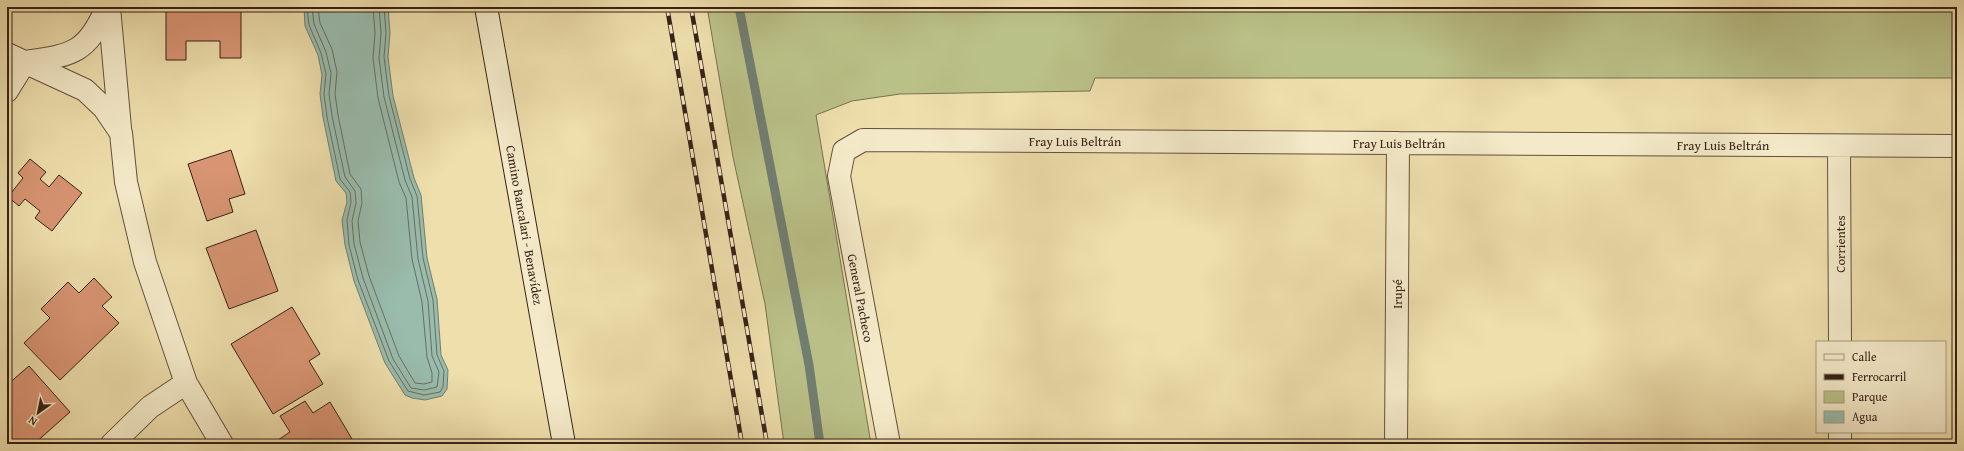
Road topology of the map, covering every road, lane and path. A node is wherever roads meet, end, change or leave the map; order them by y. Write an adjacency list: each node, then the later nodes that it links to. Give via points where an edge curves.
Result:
1 (108, 7): 3 (street, via 100,23 84,44 73,53 60,57); 5 (street)
2 (486, 7): 15 (street, Camino Bancalari - Benavídez)
3 (16, 58): 4 (street); 5 (street, via 85,90 104,108)
4 (7, 91)
5 (121, 133): 11 (street, via 126,182 145,262)
6 (1398, 143): 7 (street, Fray Luis Beltrán); 9 (street, Fray Luis Beltrán, via 863,140); 17 (street, Irupé)
7 (1839, 146): 8 (street, Fray Luis Beltrán); 10 (street, Corrientes)
8 (1957, 146)
9 (844, 151): 16 (street, General Pacheco, via 839,176)
10 (1840, 341)
11 (186, 383): 13 (street, via 150,407); 14 (street)
12 (1840, 433): 18 (street)
13 (112, 444)
14 (222, 444)
15 (564, 444)
16 (889, 444)
17 (1396, 444)
18 (1840, 444)

